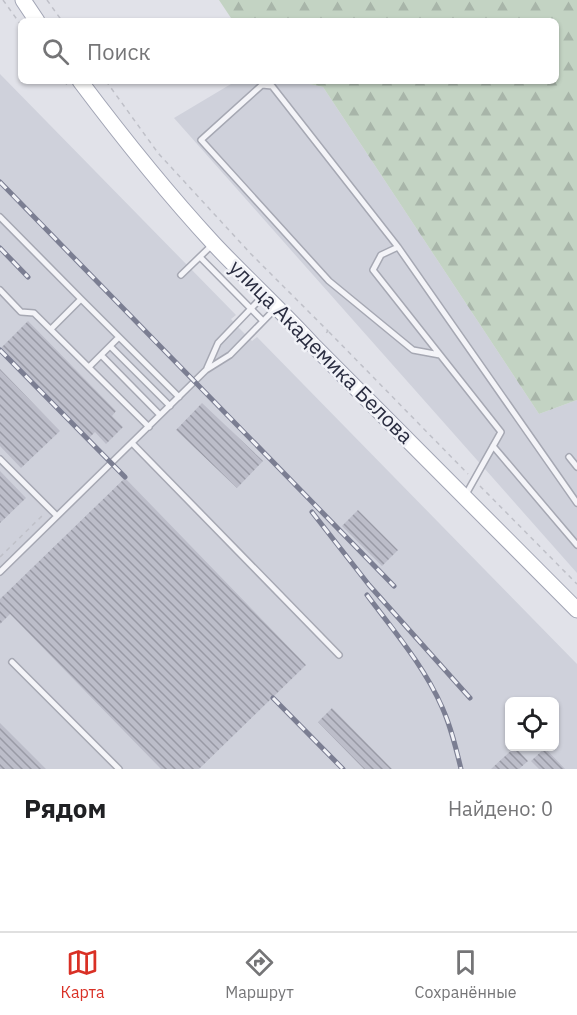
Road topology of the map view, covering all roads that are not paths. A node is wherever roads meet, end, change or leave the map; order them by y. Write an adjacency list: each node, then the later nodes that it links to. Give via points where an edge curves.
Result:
1 (23, 0): 2 (main road)
2 (35, 18)
3 (82, 84): 5 (main road, улица Академика Белова, via 156,180)
4 (0, 218): 11 (lane)
5 (214, 244): 7 (lane); 10 (main road, улица Академика Белова)
6 (398, 247): 19 (lane, via 381,255 373,270); 19 (lane, via 272,86 262,85 201,140 329,281 413,350); 32 (lane)
7 (200, 257): 8 (lane); 13 (lane)
8 (181, 275)
9 (0, 290): 15 (lane, via 21,312 34,313)
10 (265, 294): 12 (main road, улица Академика Белова); 13 (lane)
11 (81, 299): 15 (lane); 16 (lane)
12 (278, 307): 14 (lane); 31 (main road, улица Академика Белова)
13 (251, 309): 14 (lane); 21 (lane, via 218,343)
14 (263, 321): 21 (lane, via 230,355)
15 (51, 329): 20 (lane)
16 (119, 338): 17 (lane); 22 (lane)
17 (110, 346): 18 (lane); 23 (lane)
18 (101, 355): 20 (lane); 24 (lane)
19 (440, 355): 27 (lane, via 501,432)
20 (89, 367): 25 (lane)
21 (206, 370): 22 (lane)
22 (179, 397): 23 (lane)
23 (170, 406): 24 (lane)
24 (160, 415): 25 (lane)
25 (148, 427): 26 (lane)
26 (132, 443): 33 (lane); 37 (lane)
27 (493, 446): 31 (lane); 34 (lane)
28 (569, 457): 30 (lane)
29 (0, 459): 33 (lane)
30 (577, 466)
31 (465, 497): 36 (main road, улица Академика Белова)
32 (577, 502)
33 (57, 516): 35 (lane)
34 (577, 545)
35 (0, 572)
36 (576, 607)
37 (339, 655)
38 (12, 662): 39 (lane)
39 (119, 769)

